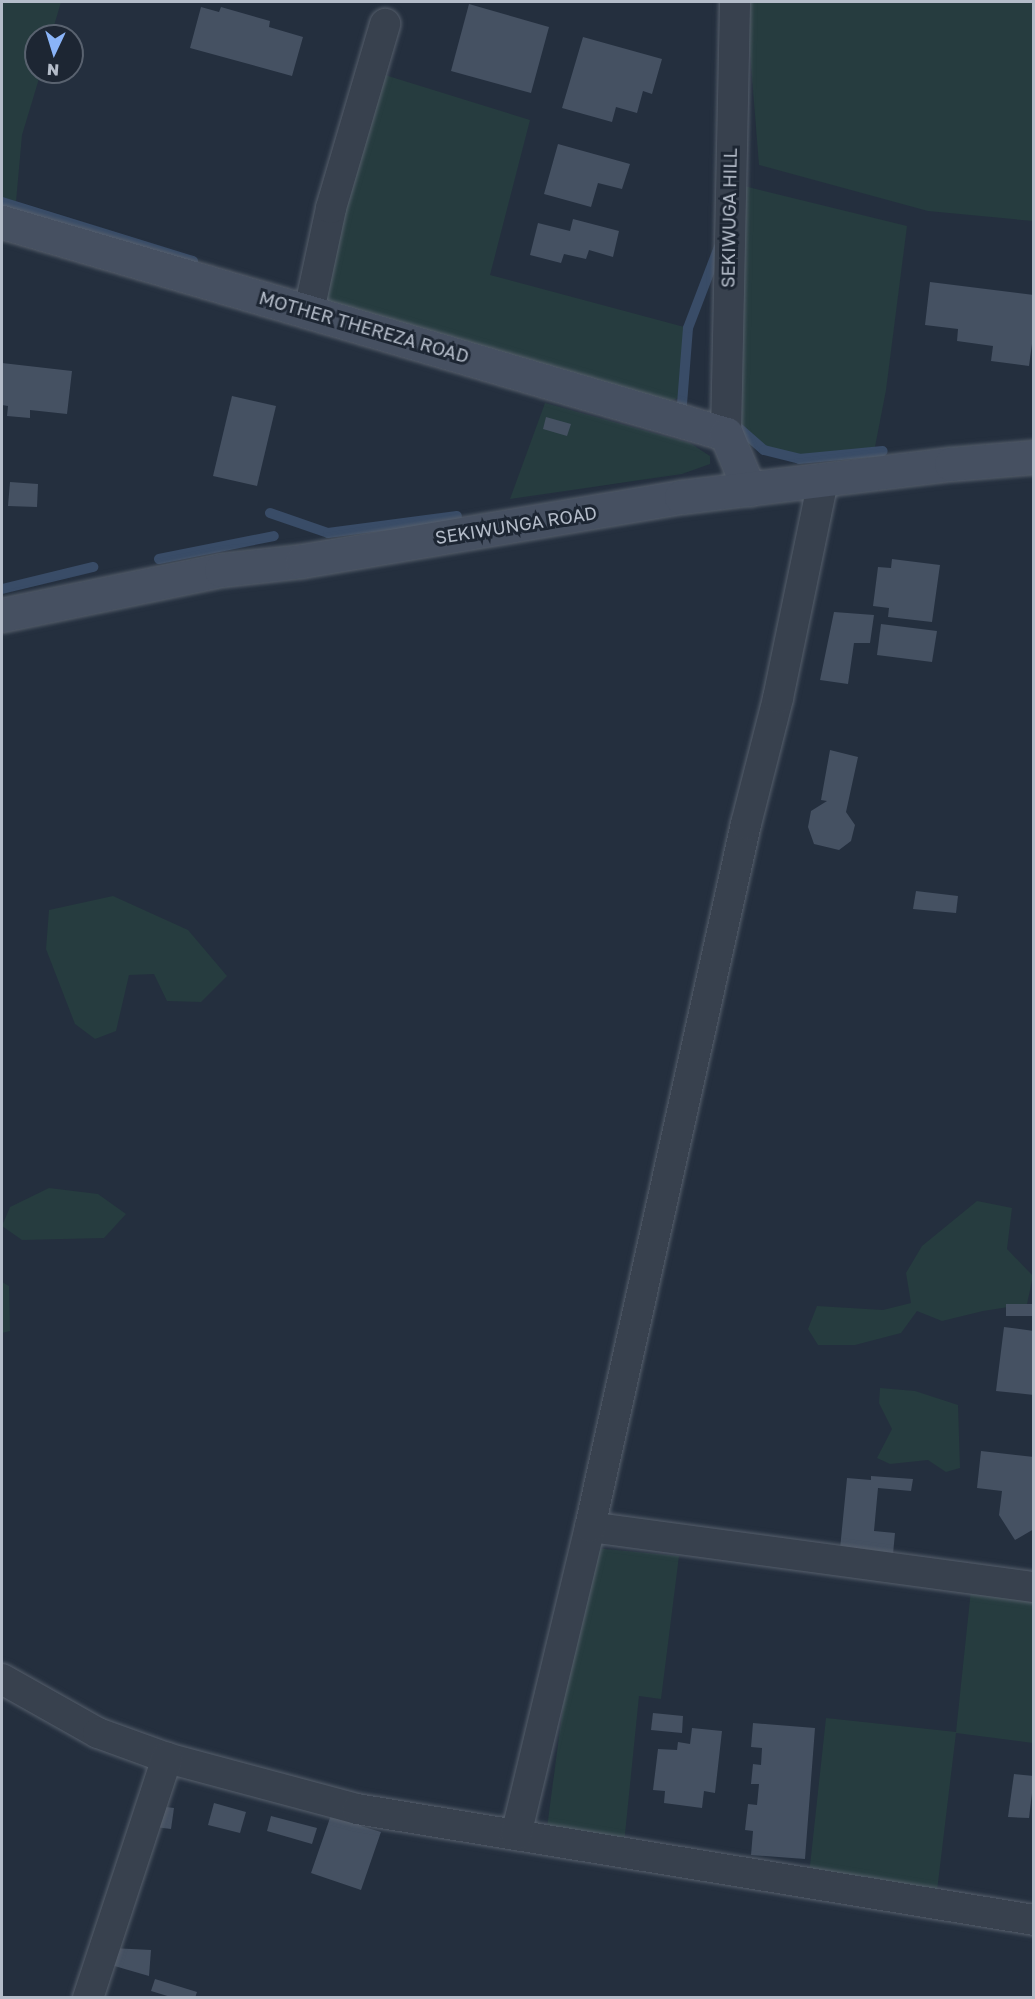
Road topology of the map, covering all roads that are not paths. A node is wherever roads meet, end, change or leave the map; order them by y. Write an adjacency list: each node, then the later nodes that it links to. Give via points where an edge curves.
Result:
1 (735, 2): 5 (street, SEKIWUGA HILL)
2 (384, 24): 4 (street, via 331,208)
3 (2, 222): 4 (main road, MOTHER THEREZA ROAD)
4 (309, 311): 5 (main road, MOTHER THEREZA ROAD)
5 (726, 434): 8 (main road)
6 (1034, 457): 7 (main road, SEKIWUNGA ROAD)
7 (823, 481): 8 (main road, SEKIWUNGA ROAD); 10 (street, via 778,698 746,824)
8 (749, 489): 9 (main road, SEKIWUNGA ROAD, via 302,561 221,570)
9 (2, 615)
10 (590, 1527): 11 (street); 14 (street)
11 (1034, 1587)
12 (2, 1679): 13 (street, via 98,1733)
13 (167, 1758): 14 (street, via 357,1809); 16 (street)
14 (516, 1835): 15 (street)
15 (1034, 1920)
16 (88, 1998)

